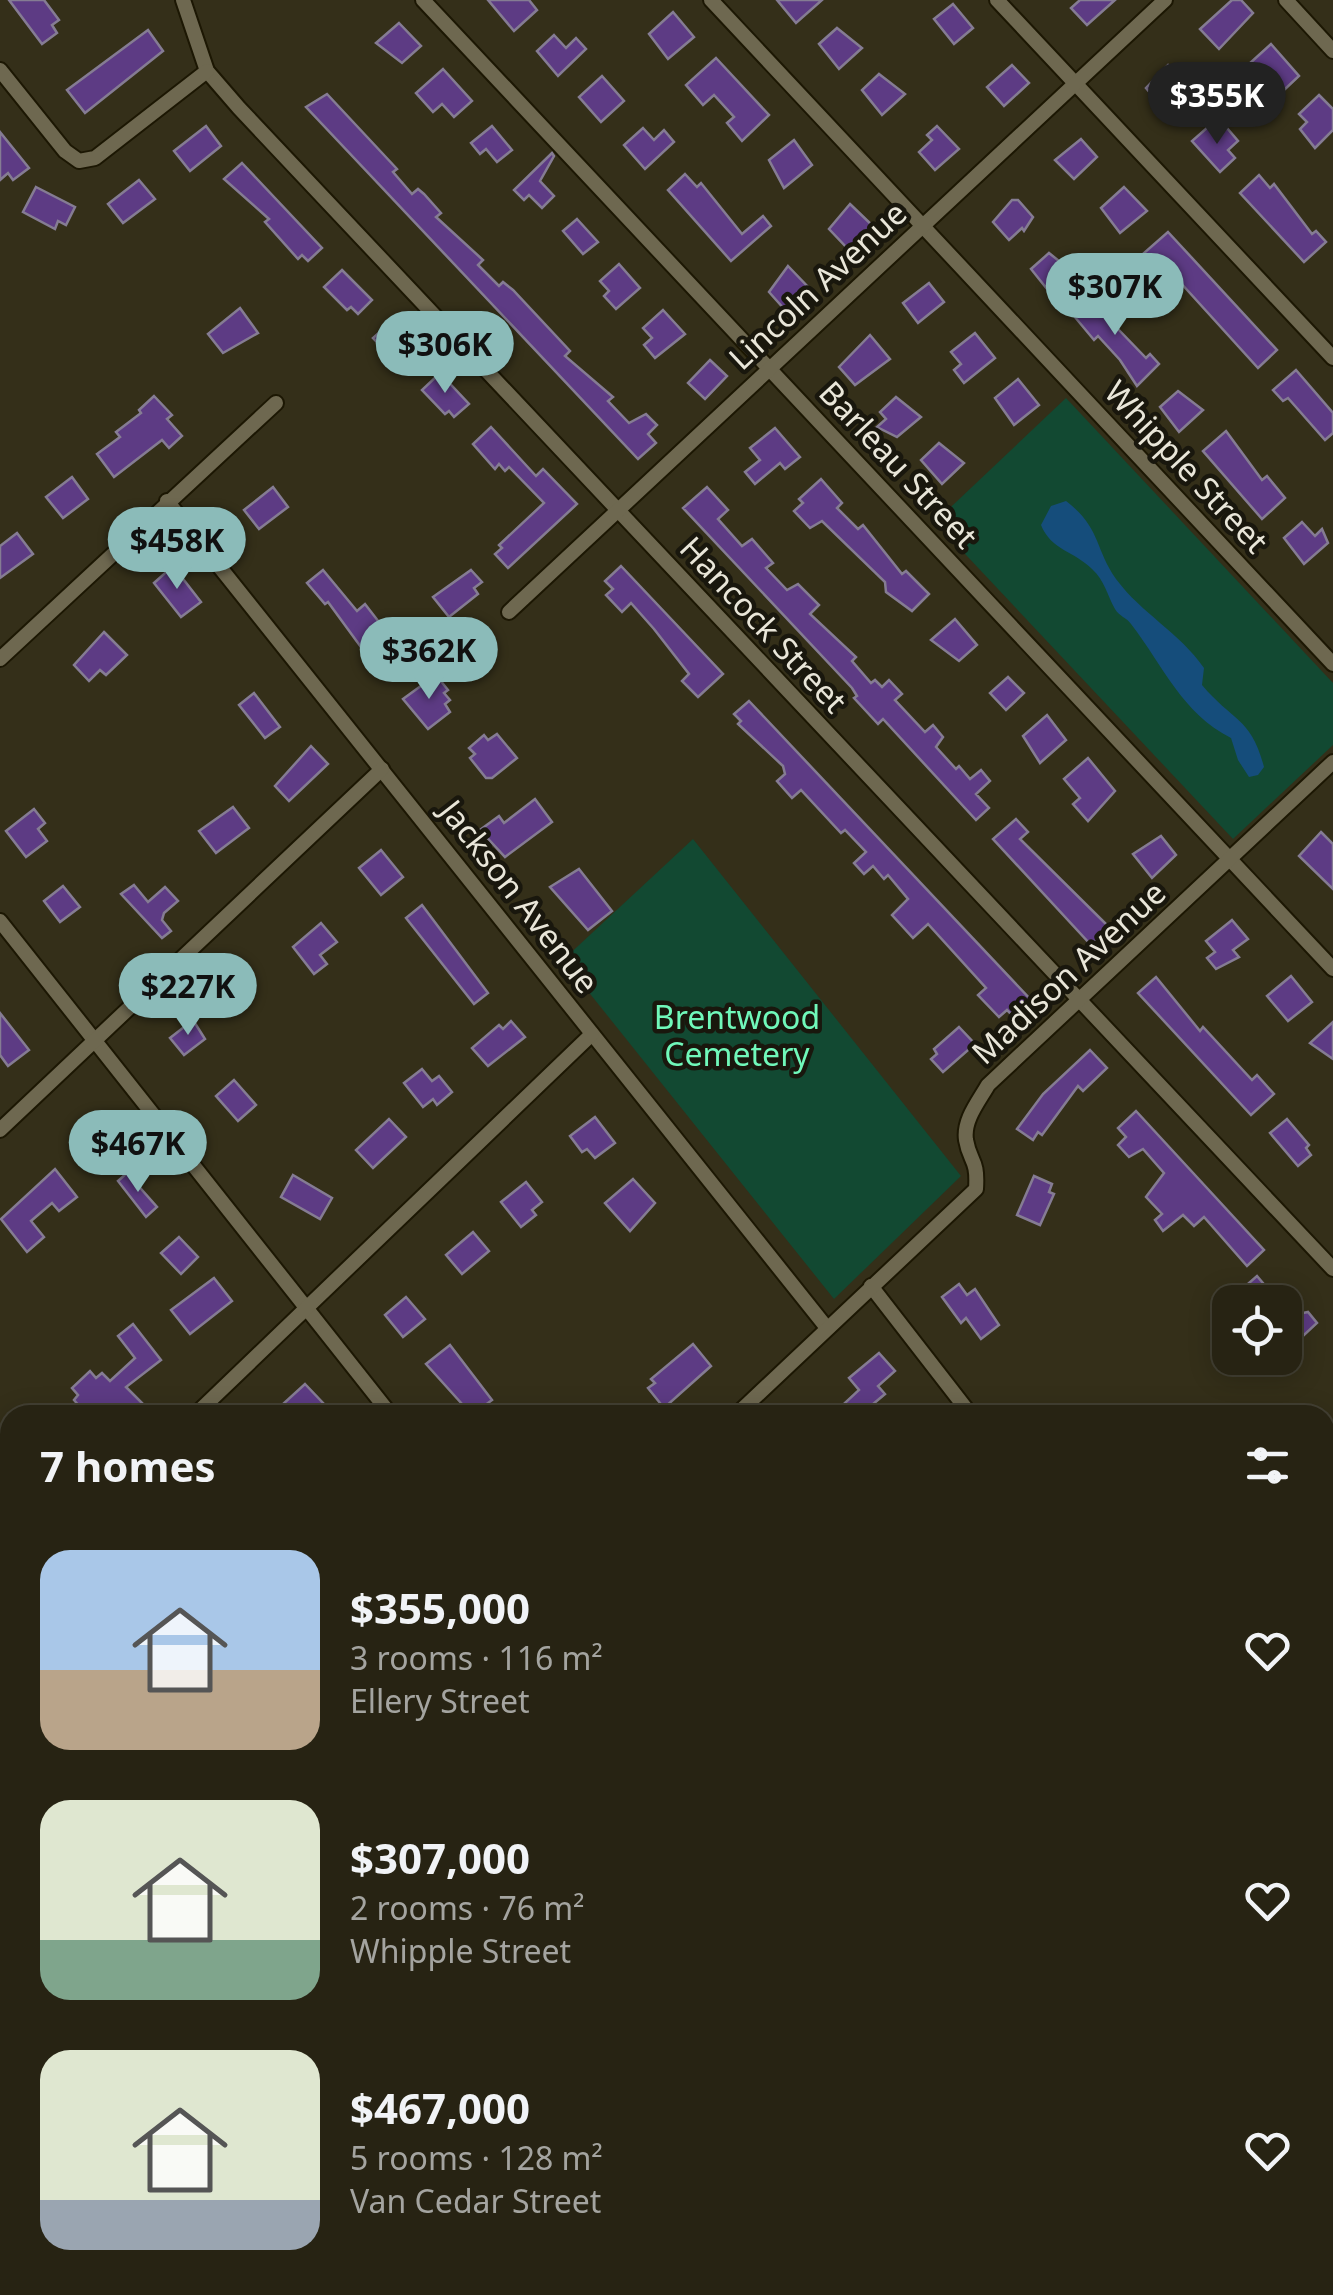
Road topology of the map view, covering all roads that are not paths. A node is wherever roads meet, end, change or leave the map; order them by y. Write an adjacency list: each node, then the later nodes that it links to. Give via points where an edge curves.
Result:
1 (183, 0): 9 (street, Hancock Street)
2 (423, 0): 13 (street, Barleau Street)
3 (711, 0): 11 (street, Whipple Street)
4 (997, 0): 10 (street)
5 (1165, 0): 10 (street, Lincoln Avenue)
6 (1286, 0): 7 (street)
7 (1333, 50)
8 (0, 70): 9 (street, via 80,161 95,158)
9 (207, 71): 16 (street, Hancock Street)
10 (1075, 84): 11 (street, Lincoln Avenue); 12 (street)
11 (922, 226): 13 (street, Lincoln Avenue); 19 (street, Whipple Street)
12 (1333, 358)
13 (769, 368): 16 (street, Lincoln Avenue); 22 (street, Barleau Street)
14 (276, 402): 15 (street)
15 (167, 501): 18 (street); 21 (street, Jackson Avenue)
16 (617, 512): 17 (street, Lincoln Avenue); 25 (street, Hancock Street)
17 (509, 612)
18 (0, 659)
19 (1333, 664)
20 (1333, 762): 22 (street, Madison Avenue)
21 (382, 768): 26 (street, Jackson Avenue); 27 (street)
22 (1230, 858): 24 (street, Barleau Street); 25 (street, Madison Avenue)
23 (0, 921): 27 (street)
24 (1333, 969)
25 (1078, 1000): 29 (street, Hancock Street); 30 (street, Madison Avenue, via 988,1085 970,1115 966,1139 978,1164 976,1189)
26 (592, 1034): 31 (street); 32 (street, Jackson Avenue)
27 (94, 1040): 28 (street); 31 (street)
28 (0, 1130)
29 (1333, 1270)
30 (871, 1286): 32 (street, Madison Avenue); 36 (street)
31 (306, 1307): 33 (street); 34 (street)
32 (826, 1328): 35 (street, Madison Avenue)
33 (205, 1405)
34 (382, 1405)
35 (746, 1405)
36 (964, 1405)

